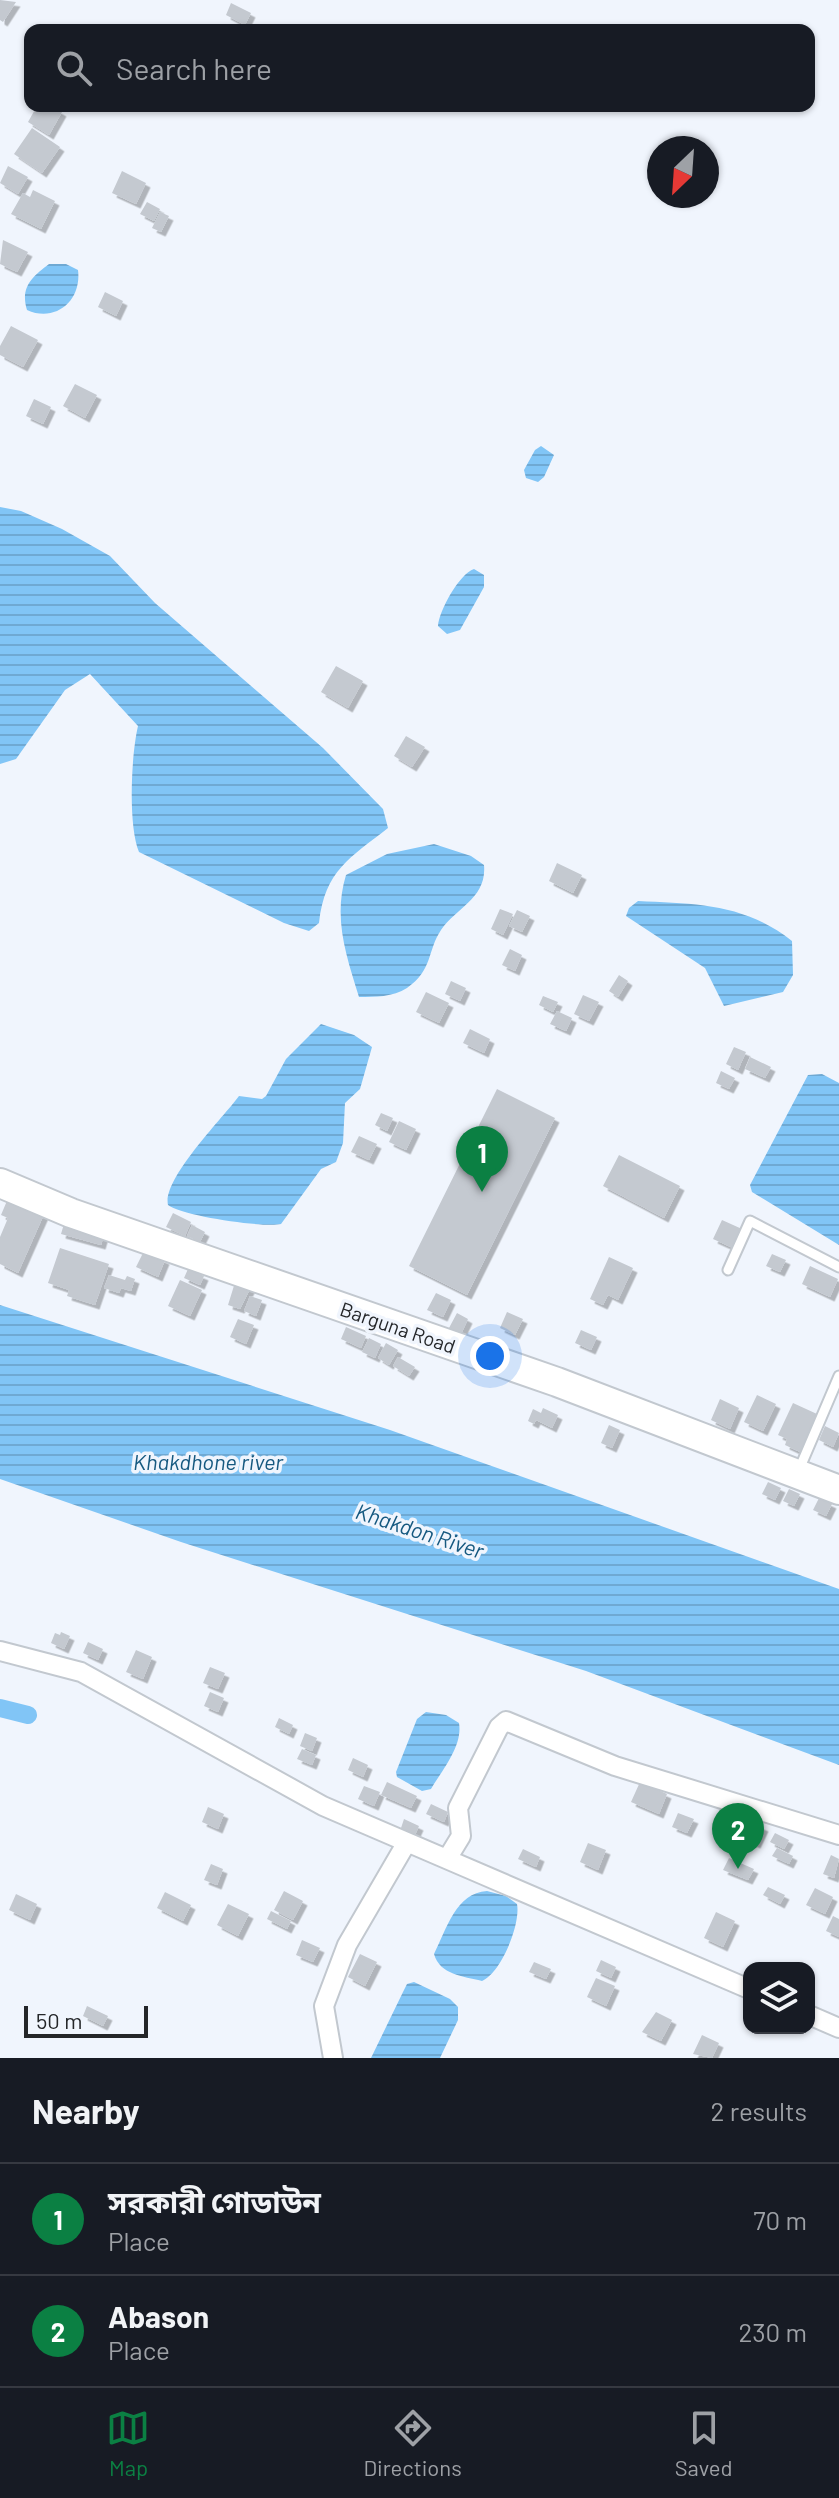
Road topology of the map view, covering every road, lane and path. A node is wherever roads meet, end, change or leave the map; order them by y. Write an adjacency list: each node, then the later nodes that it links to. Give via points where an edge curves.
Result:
1 (0, 1183): 5 (main road, Barguna Road, via 71,1213 557,1382)
2 (839, 1267): 3 (lane, via 750,1221)
3 (728, 1270)
4 (839, 1376): 5 (lane)
5 (797, 1474): 6 (main road, Barguna Road)
6 (839, 1490)
7 (0, 1651): 9 (street, via 81,1672 323,1806)
8 (839, 1835): 10 (street, via 615,1766 506,1721 458,1808 461,1836)
9 (407, 1842): 10 (street); 14 (street, via 347,1945 324,2006)
10 (447, 1859): 11 (street)
11 (743, 1986)
12 (815, 2018): 13 (street)
13 (839, 2028)
14 (333, 2058)

